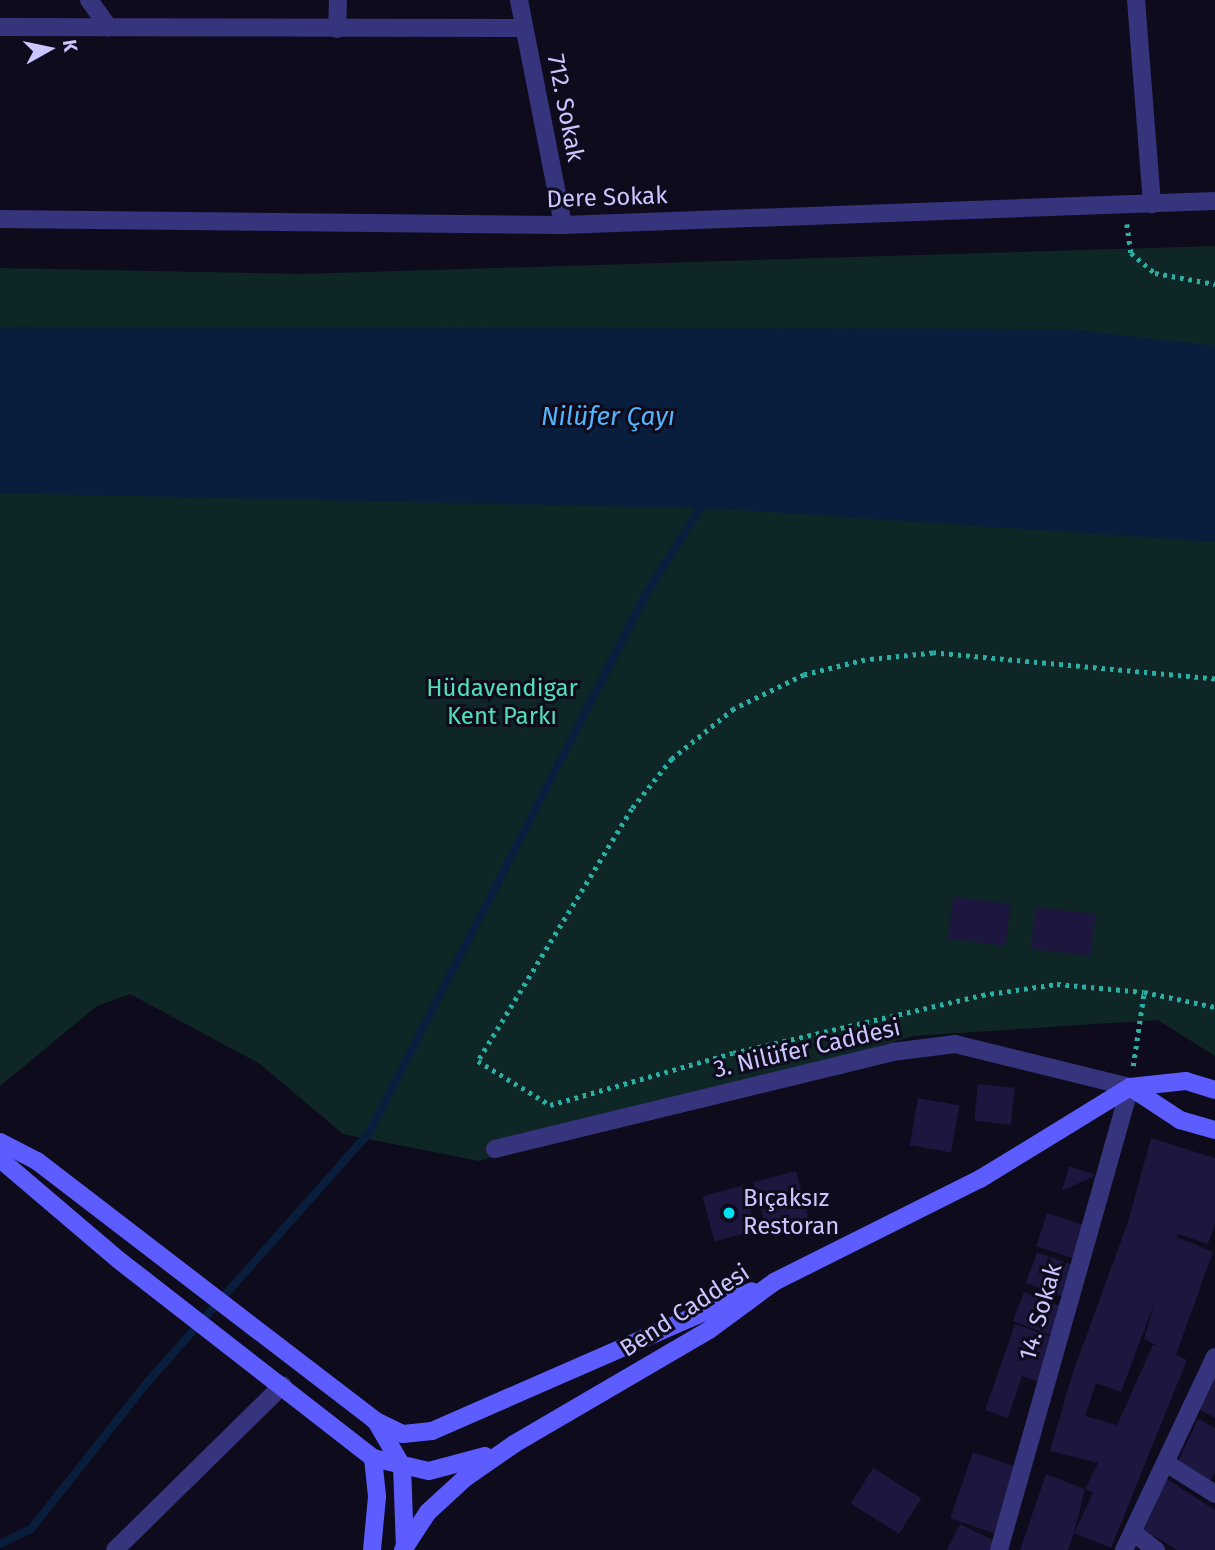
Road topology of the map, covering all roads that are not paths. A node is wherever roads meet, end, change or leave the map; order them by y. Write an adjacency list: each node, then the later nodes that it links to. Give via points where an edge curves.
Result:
1 (89, 0): 6 (street)
2 (338, 0): 8 (street)
3 (519, 0): 7 (street, 712. Sokak)
4 (1136, 0): 10 (street)
5 (0, 27): 6 (street)
6 (109, 28): 8 (street)
7 (524, 28): 8 (street); 12 (street, 712. Sokak)
8 (337, 29)
9 (1215, 201): 10 (street, Dere Sokak)
10 (1152, 204): 12 (street, Dere Sokak)
11 (0, 219): 12 (street, Dere Sokak)
12 (563, 225)
13 (1130, 1087): 14 (main road, Bend Caddesi, via 1186,1081); 15 (main road, via 1180,1120); 17 (street, 3. Nilüfer Caddesi, via 955,1044 892,1052); 19 (main road, Bend Caddesi, via 980,1179); 34 (street, 14. Sokak)
14 (1215, 1090)
15 (1215, 1130)
16 (0, 1142): 22 (main road, via 37,1161)
17 (495, 1149)
18 (0, 1159): 21 (main road, via 120,1261)
19 (774, 1282): 23 (main road); 24 (main road, Bend Caddesi, via 709,1330)
20 (1215, 1357): 27 (street)
21 (283, 1385): 25 (main road); 32 (street)
22 (374, 1420): 23 (main road, via 403,1434); 26 (main road)
23 (432, 1431): 26 (main road, via 412,1441)
24 (514, 1444): 26 (main road, via 458,1466 429,1471); 31 (main road, Bend Caddesi, via 464,1479 428,1512)
25 (373, 1458): 26 (main road); 29 (main road)
26 (397, 1462): 29 (main road); 31 (main road)
27 (1166, 1463): 28 (street); 30 (street)
28 (1215, 1494)
29 (377, 1497): 33 (main road)
30 (1135, 1532): 35 (street); 36 (street)
31 (404, 1548)
32 (115, 1550)
33 (372, 1550)
34 (999, 1550)
35 (1124, 1550)
36 (1156, 1550)

